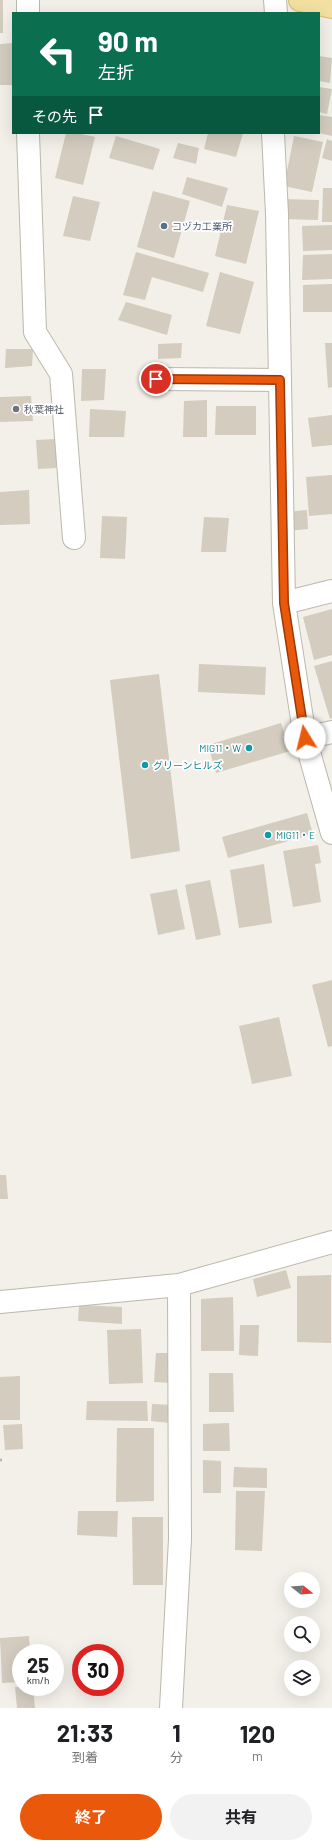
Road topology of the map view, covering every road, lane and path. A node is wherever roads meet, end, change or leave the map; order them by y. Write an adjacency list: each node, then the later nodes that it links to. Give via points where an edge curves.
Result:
1 (28, 0): 5 (street)
2 (276, 0): 6 (street)
3 (300, 0): 4 (main road)
4 (332, 7)
5 (28, 12)
6 (276, 12)
7 (28, 134): 11 (street, via 35,332 61,374)
8 (273, 134): 10 (street)
9 (156, 379): 10 (street)
10 (280, 380): 13 (street)
11 (74, 538)
12 (332, 591): 13 (street)
13 (284, 603): 15 (street)
14 (332, 732): 15 (street)
15 (305, 738): 16 (street)
16 (332, 833)
17 (332, 1242): 18 (street)
18 (179, 1285): 19 (street); 20 (street, via 180,1539)
19 (0, 1302)
20 (171, 1708)

